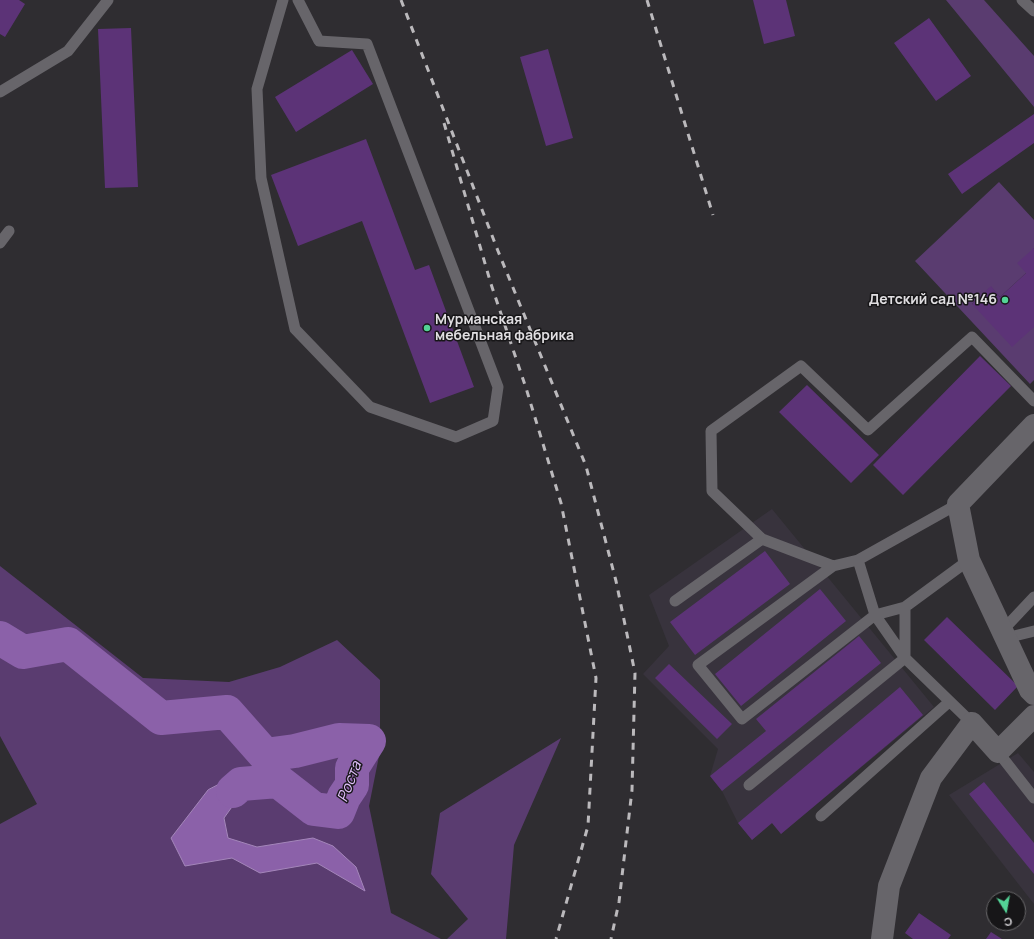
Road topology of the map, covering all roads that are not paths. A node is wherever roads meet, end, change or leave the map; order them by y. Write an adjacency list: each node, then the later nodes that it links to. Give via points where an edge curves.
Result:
1 (108, 0): 6 (lane, via 68,51)
2 (283, 0): 3 (lane, via 257,88 260,178 295,329 370,407 456,437 493,421 498,387 367,44 318,41)
3 (298, 0)
4 (1022, 0): 5 (lane)
5 (1034, 11)
6 (0, 92)
7 (9, 231): 8 (lane)
8 (0, 243)
9 (1034, 401): 12 (lane, via 972,337 868,430 801,366 711,431 712,490)
10 (1034, 425): 11 (street)
11 (958, 504): 13 (lane); 14 (street)
12 (762, 539): 15 (lane); 17 (lane)
13 (858, 560): 15 (lane); 19 (lane)
14 (969, 560): 18 (lane); 21 (street)
15 (833, 566): 19 (lane, via 698,665 742,719)
16 (1034, 598): 21 (lane)
17 (675, 602)
18 (905, 607): 19 (lane); 22 (lane)
19 (875, 615): 22 (lane)
20 (1034, 631): 21 (lane)
21 (1005, 634): 23 (street)
22 (905, 658): 24 (lane); 28 (lane)
23 (1034, 694)
24 (949, 702): 26 (lane); 30 (lane)
25 (1034, 716): 27 (street)
26 (972, 724): 27 (street); 31 (street, via 931,778 889,886)
27 (998, 752): 29 (lane)
28 (749, 785)
29 (1034, 798)
30 (820, 816)
31 (882, 939)

